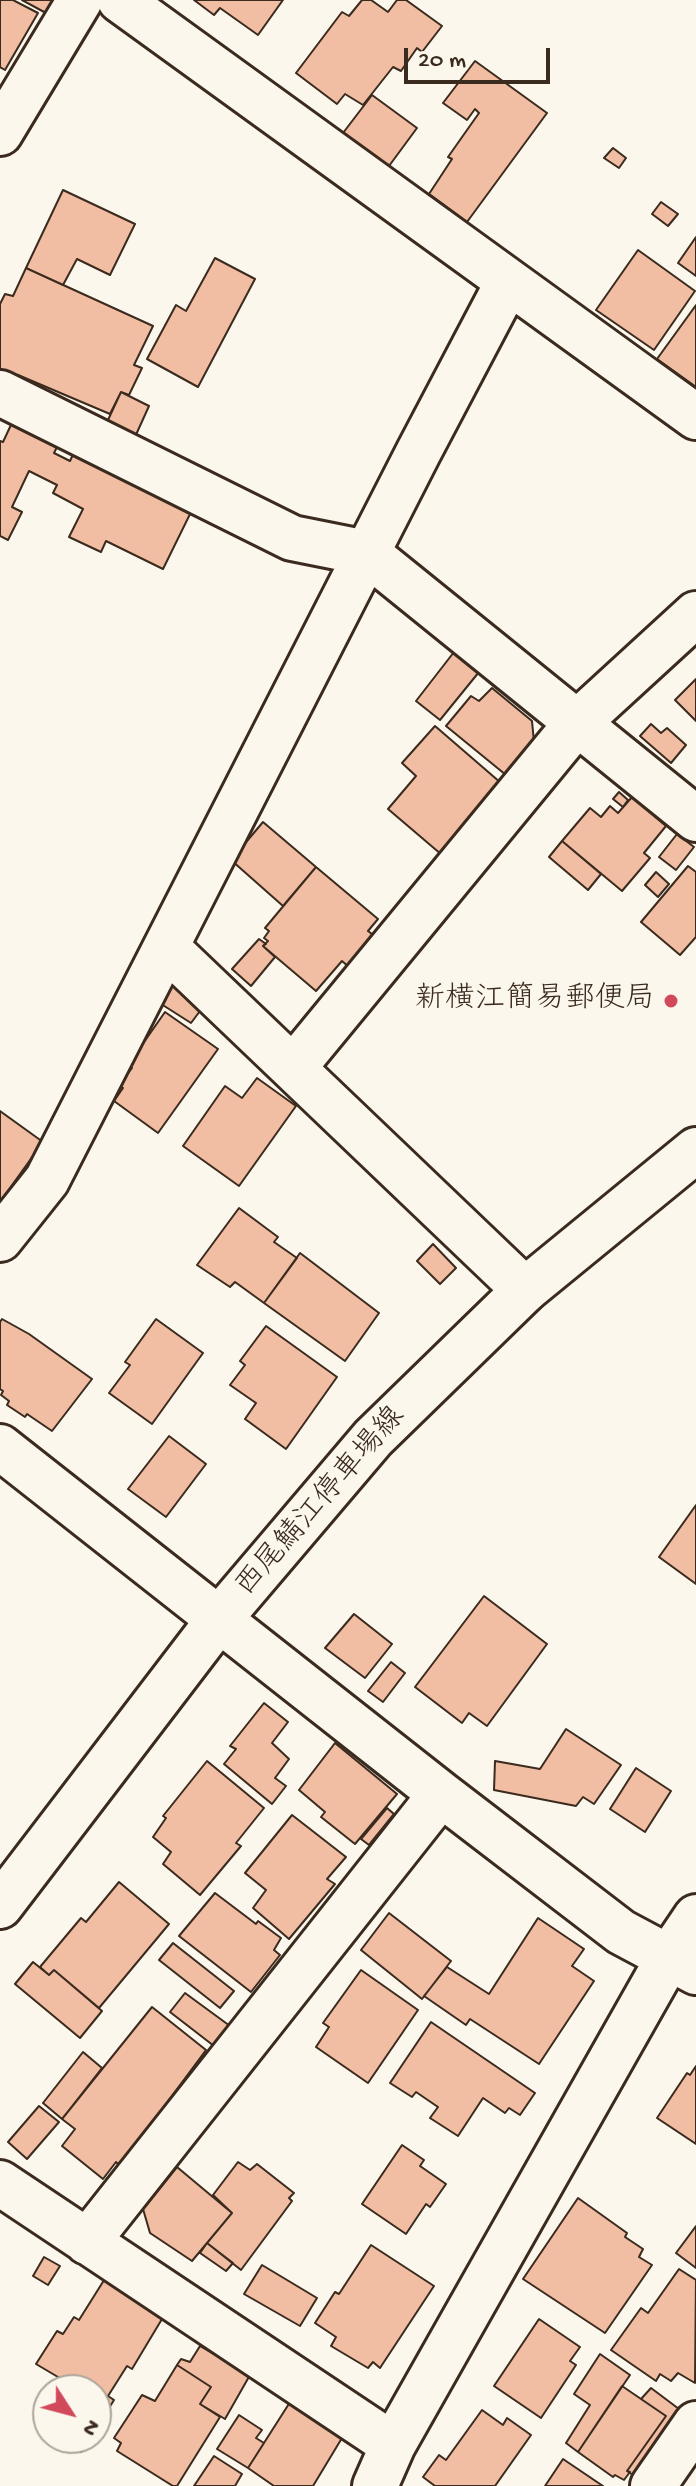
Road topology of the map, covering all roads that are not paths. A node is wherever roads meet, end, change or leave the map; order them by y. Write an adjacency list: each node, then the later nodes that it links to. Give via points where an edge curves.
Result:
1 (80, 0): 3 (street)
2 (120, 0): 4 (street)
3 (0, 133)
4 (508, 282): 6 (street); 7 (street)
5 (0, 393): 7 (street, via 292,538)
6 (696, 417)
7 (367, 553): 9 (street); 11 (street)
8 (696, 614): 9 (street)
9 (576, 724): 10 (street); 12 (street)
10 (696, 819)
11 (166, 947): 12 (street); 14 (street, via 47,1180)
12 (293, 1068): 15 (street)
13 (696, 1150): 15 (street, 西尾鯖江停車場線)
14 (0, 1239)
15 (525, 1290): 17 (street, 西尾鯖江停車場線, via 373,1438)
16 (0, 1447): 17 (street)
17 (220, 1618): 18 (street); 19 (street, 西尾鯖江停車場線)
18 (441, 1794): 21 (street, via 621,1932); 23 (street)
19 (0, 1906)
20 (696, 1917): 21 (street)
21 (682, 1965): 25 (street)
22 (0, 2183): 23 (street)
23 (87, 2242): 25 (street)
24 (696, 2424): 27 (street)
25 (393, 2445): 26 (street)
26 (375, 2486)
27 (653, 2486)

